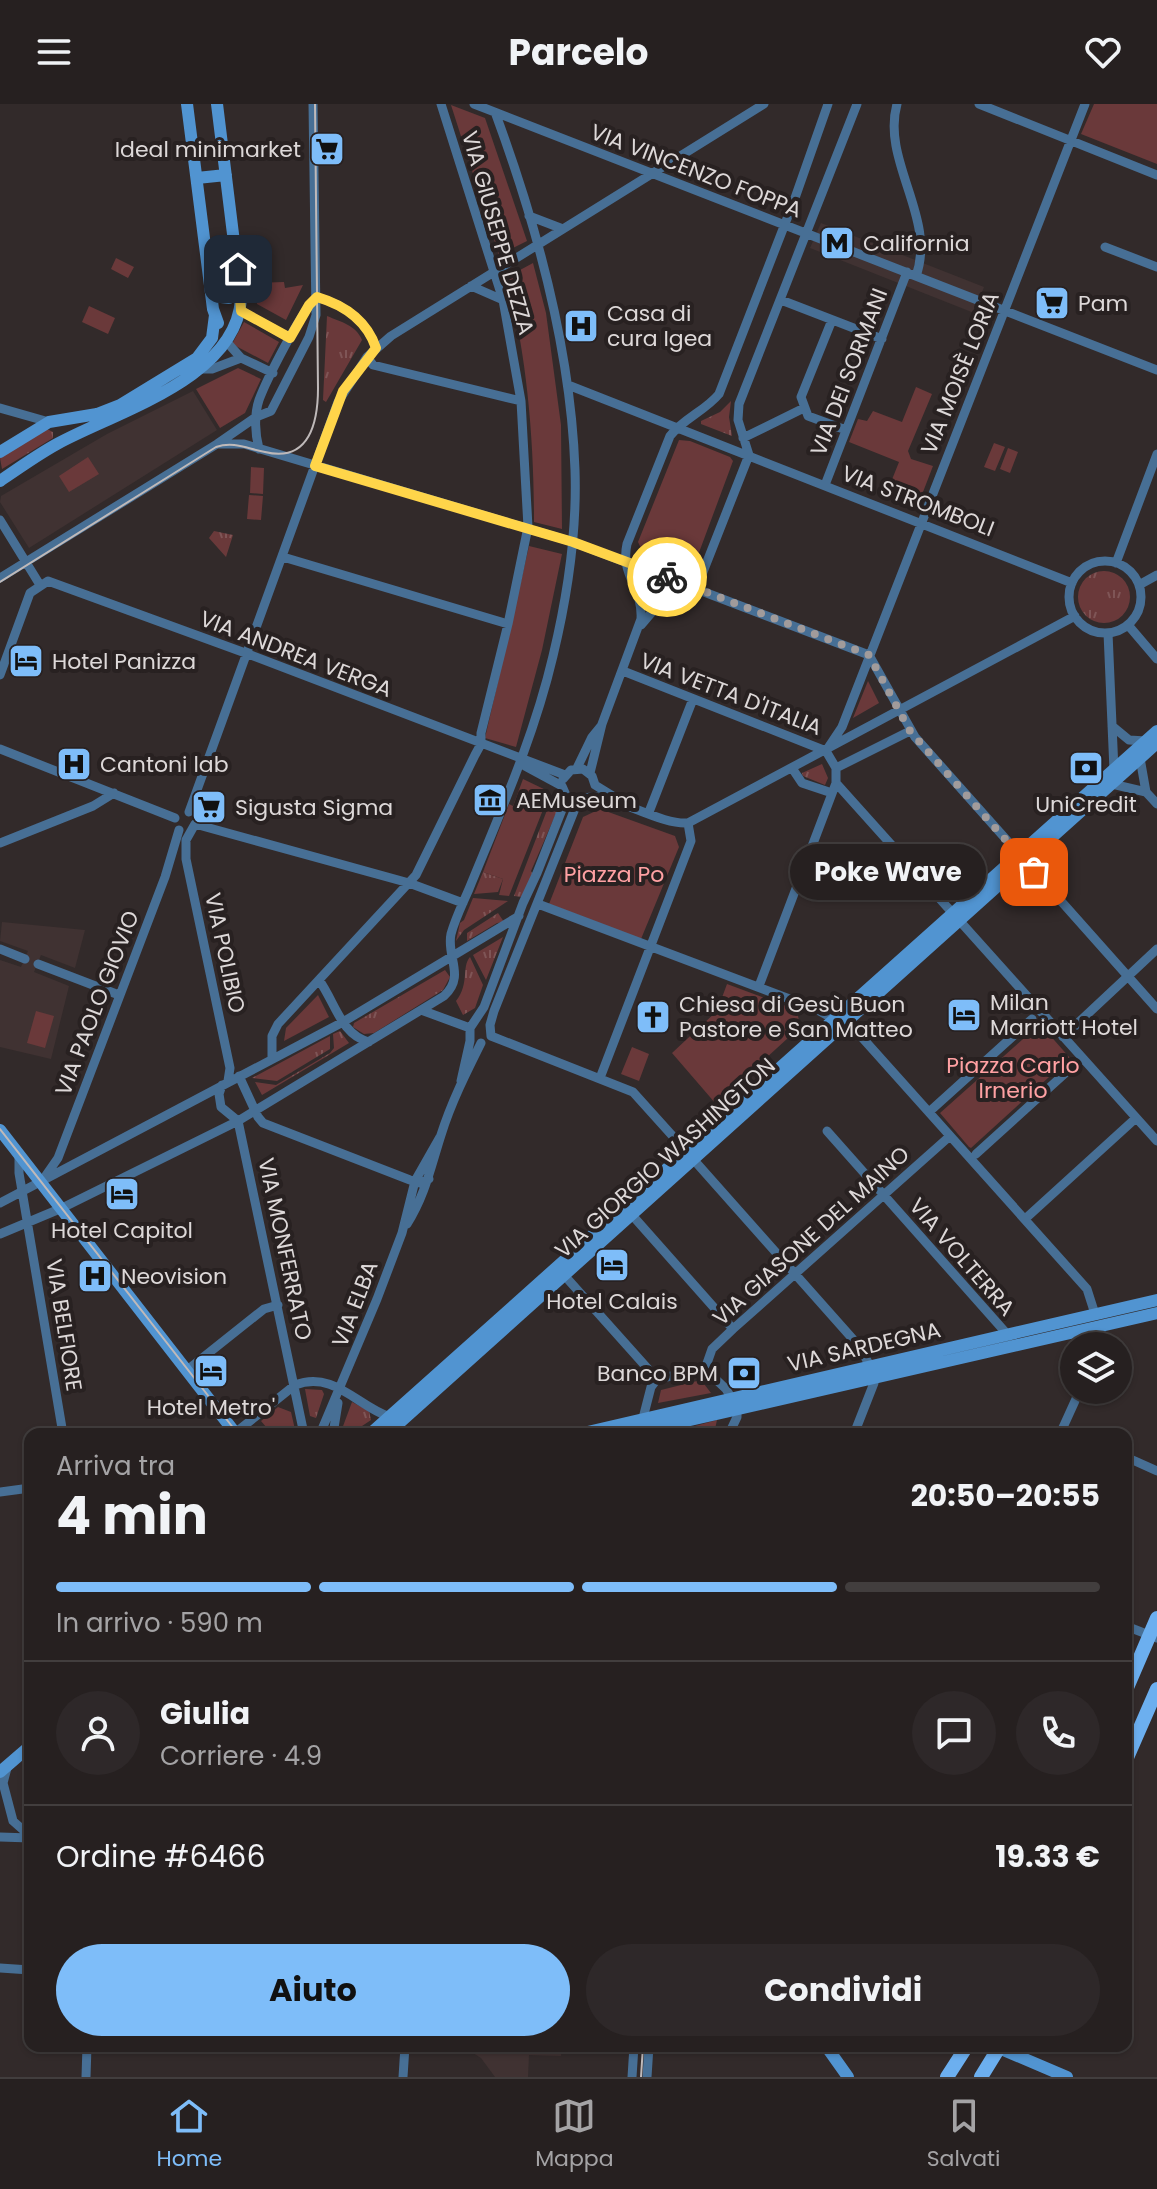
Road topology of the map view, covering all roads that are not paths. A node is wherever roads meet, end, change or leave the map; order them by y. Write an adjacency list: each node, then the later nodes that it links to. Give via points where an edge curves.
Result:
1 (187, 104): 17 (main road)
2 (217, 104): 15 (main road)
3 (313, 104): 30 (street)
4 (474, 104): 12 (street, VIA VINCENZO FOPPA)
5 (764, 104): 14 (street)
6 (828, 104): 19 (street)
7 (897, 104): 26 (street, VIA DEI SORMANI, via 892,125 920,233 922,259)
8 (979, 104): 13 (street)
9 (1085, 104): 13 (street, VIA MOISÈ LORIA)
10 (856, 107): 21 (street)
11 (442, 108): 25 (street, VIA GIUSEPPE DEZZA)
12 (491, 109): 14 (street, VIA VINCENZO FOPPA); 18 (street, VIA GIUSEPPE DEZZA)
13 (1071, 140): 16 (street); 33 (street, VIA MOISÈ LORIA)
14 (654, 173): 19 (street, VIA VINCENZO FOPPA); 20 (street)
15 (226, 175): 17 (main road); 28 (main road)
16 (1157, 175)
17 (197, 178): 29 (main road)
18 (529, 216): 20 (street); 22 (street, VIA GIUSEPPE DEZZA)
19 (785, 224): 21 (street, VIA VINCENZO FOPPA); 54 (street, via 719,394)
20 (563, 229): 22 (street)
21 (808, 233): 26 (street, VIA VINCENZO FOPPA); 32 (street)
22 (539, 244): 25 (street); 48 (street, VIA GIUSEPPE DEZZA)
23 (1105, 247): 24 (street)
24 (1157, 267)
25 (494, 272): 27 (street); 31 (street, VIA GIUSEPPE DEZZA)
26 (912, 274): 33 (street, VIA VINCENZO FOPPA); 40 (street, VIA DEI SORMANI)
27 (471, 286): 31 (street); 38 (street)
28 (240, 287): 29 (main road, via 229,298); 34 (main road)
29 (211, 289): 35 (main road)
30 (317, 297): 37 (street, via 345,309); 39 (street); 52 (street, via 314,325 271,411)
31 (503, 300): 49 (street, VIA GIUSEPPE DEZZA)
32 (781, 300): 36 (street); 56 (street, via 737,413)
33 (1005, 310): 46 (street, VIA VINCENZO FOPPA); 67 (street, VIA MOISÈ LORIA)
34 (241, 311): 35 (main road); 39 (street); 41 (main road)
35 (215, 315): 41 (main road); 53 (main road, via 212,338 197,358 105,412)
36 (832, 320): 40 (street); 51 (street, via 801,397)
37 (372, 335): 38 (street); 42 (street)
38 (391, 336): 42 (street)
39 (290, 338): 47 (street)
40 (882, 339): 55 (street, VIA DEI SORMANI)
41 (225, 340): 44 (street); 45 (main road)
42 (376, 348): 43 (street)
43 (367, 357): 49 (street, via 373,365); 63 (street, via 338,402)
44 (241, 358): 45 (street); 47 (street)
45 (200, 369): 58 (main road, via 134,409)
46 (1157, 370)
47 (273, 373): 52 (street)
48 (568, 385): 54 (street); 69 (street, VIA GIUSEPPE DEZZA, via 575,473)
49 (521, 401): 68 (street, VIA GIUSEPPE DEZZA)
50 (0, 408): 53 (street)
51 (804, 408): 55 (street, via 808,416); 56 (street)
52 (256, 417): 57 (street); 59 (street)
53 (49, 422): 58 (main road, via 60,432); 60 (main road)
54 (677, 427): 62 (street, VIA STROMBOLI); 71 (street)
55 (846, 430): 65 (street, VIA DEI SORMANI)
56 (743, 438): 62 (street)
57 (221, 441): 59 (street); 72 (street)
58 (58, 444): 64 (main road)
59 (259, 449): 63 (street)
60 (0, 452)
61 (1157, 454): 73 (street)
62 (749, 455): 65 (street, VIA STROMBOLI); 79 (street)
63 (315, 466): 68 (street); 70 (street)
64 (0, 481)
65 (825, 485): 67 (street, VIA STROMBOLI)
66 (0, 520): 72 (street)
67 (920, 522): 76 (street, VIA STROMBOLI); 88 (street, VIA MOISÈ LORIA)
68 (527, 529): 69 (street); 83 (street, VIA GIUSEPPE DEZZA)
69 (573, 542): 71 (street); 103 (street, VIA GIUSEPPE DEZZA, via 554,653)
70 (283, 557): 83 (street); 87 (street)
71 (623, 560): 79 (street); 80 (street)
72 (26, 562): 75 (street); 77 (street)
73 (1116, 563): 76 (street, via 1089,565); 78 (street)
74 (1157, 575): 78 (street)
75 (0, 578)
76 (1072, 583): 82 (street, via 1069,600)
77 (40, 585): 87 (street, VIA ANDREA VERGA, via 57,583); 91 (street, via 30,593)
78 (1139, 585): 84 (street, via 1140,605)
79 (695, 588): 81 (street); 88 (street)
80 (639, 596): 81 (street); 85 (street)
81 (658, 605): 85 (street)
82 (1075, 616): 86 (street, via 1088,629); 93 (street)
83 (508, 624): 99 (street, VIA GIUSEPPE DEZZA)
84 (1128, 625): 86 (street); 89 (street)
85 (639, 627): 90 (street)
86 (1108, 633): 95 (street)
87 (248, 654): 99 (street, VIA ANDREA VERGA); 120 (street)
88 (869, 655): 93 (street); 101 (street, VIA MOISÈ LORIA, via 842,727)
89 (1157, 659)
90 (623, 671): 92 (street, VIA VETTA D'ITALIA); 94 (street)
91 (0, 675)
92 (693, 699): 101 (street, VIA VETTA D'ITALIA); 121 (street)
93 (899, 711): 96 (street); 101 (street)
94 (602, 724): 104 (street); 107 (street)
95 (1112, 726): 98 (street, via 1129,740); 109 (street)
96 (910, 731): 106 (street); 127 (street)
97 (1157, 731): 98 (main road, VIA GIORGIO WASHINGTON)
98 (1151, 742): 102 (main road, VIA GIORGIO WASHINGTON); 109 (main road, VIA GIORGIO WASHINGTON)
99 (481, 744): 103 (street, VIA ANDREA VERGA); 129 (street, VIA GIUSEPPE DEZZA)
100 (0, 749): 114 (street)
101 (826, 751): 105 (street); 106 (street)
102 (1140, 758): 109 (main road, VIA GIORGIO WASHINGTON); 113 (street)
103 (522, 760): 108 (street); 112 (street); 130 (street)
104 (577, 768): 107 (street); 108 (street)
105 (792, 768): 115 (street, via 802,783); 123 (street)
106 (836, 768): 110 (street)
107 (590, 773): 111 (street)
108 (565, 775): 112 (street)
109 (1113, 777): 113 (street); 127 (main road, VIA GIORGIO WASHINGTON)
110 (836, 783): 115 (street); 133 (street)
111 (595, 785): 116 (street); 118 (street)
112 (564, 790): 117 (street); 132 (street, via 564,805)
113 (1146, 792): 119 (street)
114 (114, 793): 122 (street); 125 (street)
115 (832, 793): 142 (street)
116 (589, 797): 117 (street); 118 (street)
117 (578, 801): 131 (street)
118 (624, 803): 121 (street)
119 (1157, 804)
120 (189, 812): 122 (street); 124 (street, via 194,817)
121 (649, 812): 123 (street)
122 (175, 818): 124 (street)
123 (688, 823): 134 (street, via 691,841)
124 (188, 828): 126 (street, VIA PAOLO GIOVIO); 128 (street, VIA POLIBIO); 129 (street)
125 (0, 843)
126 (172, 856): 128 (street); 143 (street, VIA PAOLO GIOVIO)
127 (1022, 858): 133 (main road, VIA GIORGIO WASHINGTON); 140 (street)
128 (186, 859): 159 (street, VIA POLIBIO, via 230,1068)
129 (409, 883): 130 (street); 141 (street, VIA GIUSEPPE DEZZA)
130 (463, 903): 137 (street, via 451,936)
131 (538, 904): 134 (street); 150 (street)
132 (519, 916): 137 (street); 149 (street, VIA ELBA)
133 (956, 917): 148 (main road, VIA GIORGIO WASHINGTON); 151 (street)
134 (653, 946): 142 (street); 157 (street)
135 (0, 949): 138 (street)
136 (1157, 949): 140 (street)
137 (454, 956): 145 (street, via 451,989); 147 (street)
138 (25, 959)
139 (38, 964): 143 (street)
140 (1128, 976): 144 (street); 151 (street)
141 (319, 980): 147 (street); 155 (street, VIA GIUSEPPE DEZZA, via 278,1024)
142 (759, 986): 148 (street)
143 (119, 995): 174 (street, VIA PAOLO GIOVIO, via 58,1158)
144 (1157, 1009)
145 (421, 1010): 149 (street); 152 (street)
146 (1032, 1019): 161 (street)
147 (343, 1022): 152 (street, via 355,1037); 155 (street)
148 (839, 1022): 161 (street, via 858,1033); 170 (main road, VIA GIORGIO WASHINGTON)
149 (472, 1028): 150 (street, via 486,1021); 153 (street, via 473,1040); 158 (street, VIA ELBA)
150 (491, 1030): 153 (street); 157 (street)
151 (1063, 1037): 154 (street)
152 (369, 1042): 160 (street)
153 (481, 1043): 158 (street, VIA ELBA)
154 (1082, 1058): 162 (street); 171 (street)
155 (272, 1059): 156 (street)
156 (239, 1076): 159 (street); 160 (street)
157 (600, 1078): 170 (street, via 633,1092)
158 (461, 1081): 167 (street, VIA ELBA)
159 (225, 1083): 163 (street, VIA POLIBIO, via 219,1094 221,1107); 174 (street)
160 (255, 1111): 163 (street); 173 (street, via 263,1123)
161 (929, 1112): 166 (street)
162 (1136, 1118): 168 (street); 180 (street)
163 (238, 1121): 178 (street); 190 (street, VIA MONFERRATO)
164 (0, 1130): 169 (main road)
165 (827, 1131): 176 (street, VIA VOLTERRA)
166 (950, 1136): 171 (street); 176 (street, VIA GIASONE DEL MAINO)
167 (440, 1137): 172 (street, VIA ELBA); 173 (street, VIA ELBA)
168 (1157, 1141)
169 (19, 1154): 174 (main road); 175 (street, VIA BELFIORE)
170 (690, 1155): 179 (main road, VIA GIORGIO WASHINGTON); 187 (street)
171 (974, 1156): 180 (street)
172 (429, 1179): 173 (street); 182 (street, VIA ELBA)
173 (415, 1181): 182 (street, VIA ELBA)
174 (40, 1184): 175 (street); 178 (main road)
175 (23, 1192): 177 (street); 181 (street, VIA BELFIORE)
176 (884, 1196): 187 (street, VIA GIASONE DEL MAINO); 195 (street, VIA VOLTERRA)
177 (0, 1203)
178 (61, 1209): 181 (street); 184 (main road); 186 (main road, via 75,1214 110,1260)
179 (628, 1211): 185 (main road, VIA GIORGIO WASHINGTON); 193 (street)
180 (1025, 1219): 192 (street, via 1088,1291)
181 (29, 1222): 183 (street); 207 (street, VIA BELFIORE)
182 (402, 1233): 201 (street, VIA ELBA)
183 (0, 1234)
184 (93, 1250): 186 (main road); 188 (main road, via 93,1261 116,1290)
185 (561, 1271): 199 (street); 206 (main road, VIA GIORGIO WASHINGTON)
186 (109, 1272): 188 (main road)
187 (795, 1274): 193 (street, VIA GIASONE DEL MAINO); 198 (street, via 859,1346)
188 (124, 1291): 197 (main road)
189 (1157, 1300): 192 (main road, VIA SARDEGNA)
190 (278, 1305): 197 (street, via 264,1309); 200 (street, VIA MONFERRATO)
191 (1157, 1313): 192 (main road, VIA SARDEGNA)
192 (1097, 1320): 194 (street); 195 (main road, VIA SARDEGNA)
193 (733, 1329): 196 (street, VIA GIASONE DEL MAINO, via 712,1349)
194 (1101, 1332)
195 (1010, 1340): 198 (main road, VIA SARDEGNA)
196 (705, 1369): 199 (street); 202 (street)
197 (186, 1371): 208 (main road)
198 (872, 1372): 202 (main road, VIA SARDEGNA); 217 (street, via 874,1383)
199 (657, 1379): 205 (street)
200 (295, 1385): 201 (street, via 312,1382); 204 (street, VIA MONFERRATO); 209 (street)
201 (341, 1388): 206 (street); 212 (street); 213 (street)
202 (734, 1404): 205 (main road, VIA SARDEGNA); 216 (street, via 737,1417)
203 (1074, 1404): 218 (street)
204 (301, 1411): 210 (street, VIA MONFERRATO); 211 (street)
205 (644, 1424): 214 (main road, VIA SARDEGNA); 215 (main road, VIA SARDEGNA)
206 (394, 1427)
207 (62, 1428)
208 (230, 1428)
209 (242, 1428)
210 (303, 1428)
211 (316, 1428)
212 (322, 1428)
213 (334, 1428)
214 (618, 1428)
215 (638, 1428)
216 (732, 1428)
217 (856, 1428)
218 (1062, 1428)
219 (1132, 1460): 220 (street)
220 (1157, 1471)
221 (24, 1489): 222 (street)
222 (0, 1492)
223 (1157, 1618): 225 (main road)
224 (1132, 1628): 225 (street)
225 (1153, 1637): 226 (main road)
226 (1132, 1678)
227 (1157, 1689): 228 (main road)
228 (1132, 1746)
229 (24, 1751): 230 (main road)
230 (3, 1768): 231 (street, via 13,1821)
231 (24, 1831)
232 (0, 1837): 233 (street)
233 (24, 1837)
234 (0, 1968): 235 (street)
235 (24, 1970)
236 (87, 2052): 244 (street)
237 (405, 2052): 245 (street)
238 (634, 2052): 246 (street)
239 (649, 2052): 247 (street)
240 (830, 2052): 248 (main road)
241 (963, 2052): 249 (main road)
242 (995, 2052): 250 (main road)
243 (1010, 2052): 251 (main road)
244 (86, 2077)
245 (403, 2077)
246 (632, 2077)
247 (647, 2077)
248 (848, 2077)
249 (947, 2077)
250 (981, 2077)
251 (1067, 2077)

